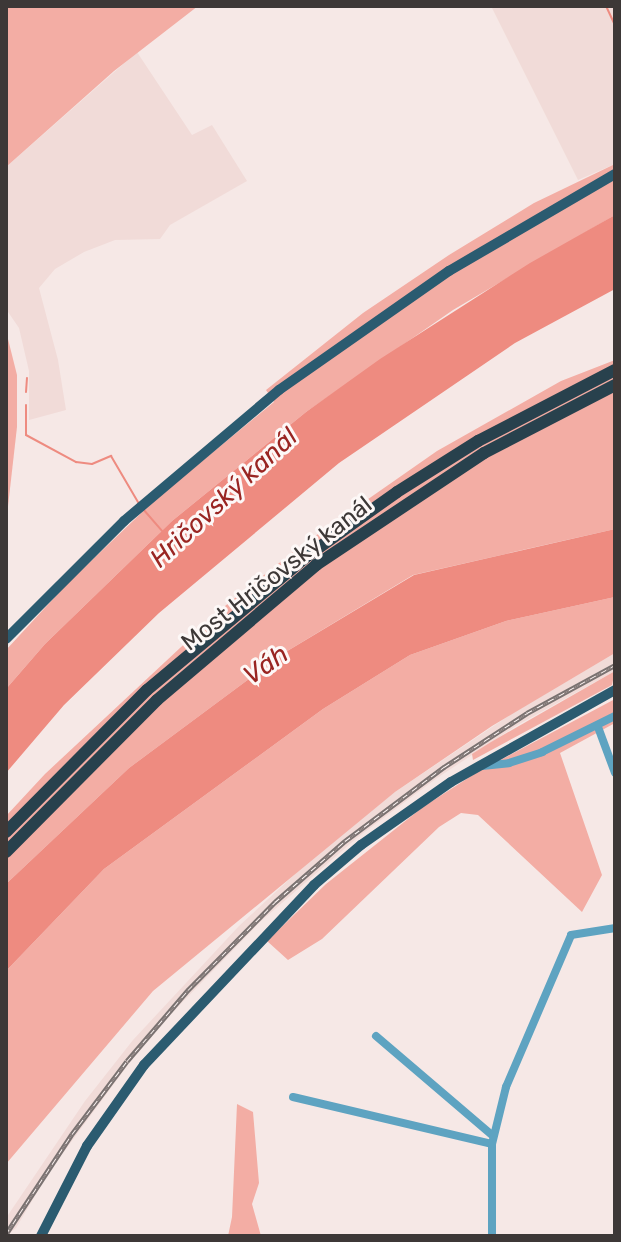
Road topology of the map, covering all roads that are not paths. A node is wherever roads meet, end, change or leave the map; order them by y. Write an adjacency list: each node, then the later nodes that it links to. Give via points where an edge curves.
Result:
1 (615, 174): 4 (main road, via 449,271 279,390 124,521)
2 (615, 370): 10 (highway, Most Hričovský kanál, via 478,441 307,556 147,690)
3 (615, 385): 11 (highway, Most Hričovský kanál, via 484,453 316,565 147,709)
4 (6, 639)
5 (615, 690): 8 (main road)
6 (615, 716): 7 (street)
7 (598, 727): 8 (street, via 518,760); 9 (street)
8 (477, 766): 18 (main road, via 338,864 183,1020 97,1130)
9 (615, 773)
10 (6, 832)
11 (6, 852)
12 (615, 928): 17 (street, via 571,935 506,1087)
13 (377, 1040): 17 (street)
14 (310, 1090): 16 (street)
15 (293, 1097): 16 (street)
16 (308, 1101): 17 (street)
17 (493, 1140): 19 (street)
18 (41, 1236)
19 (492, 1236)

